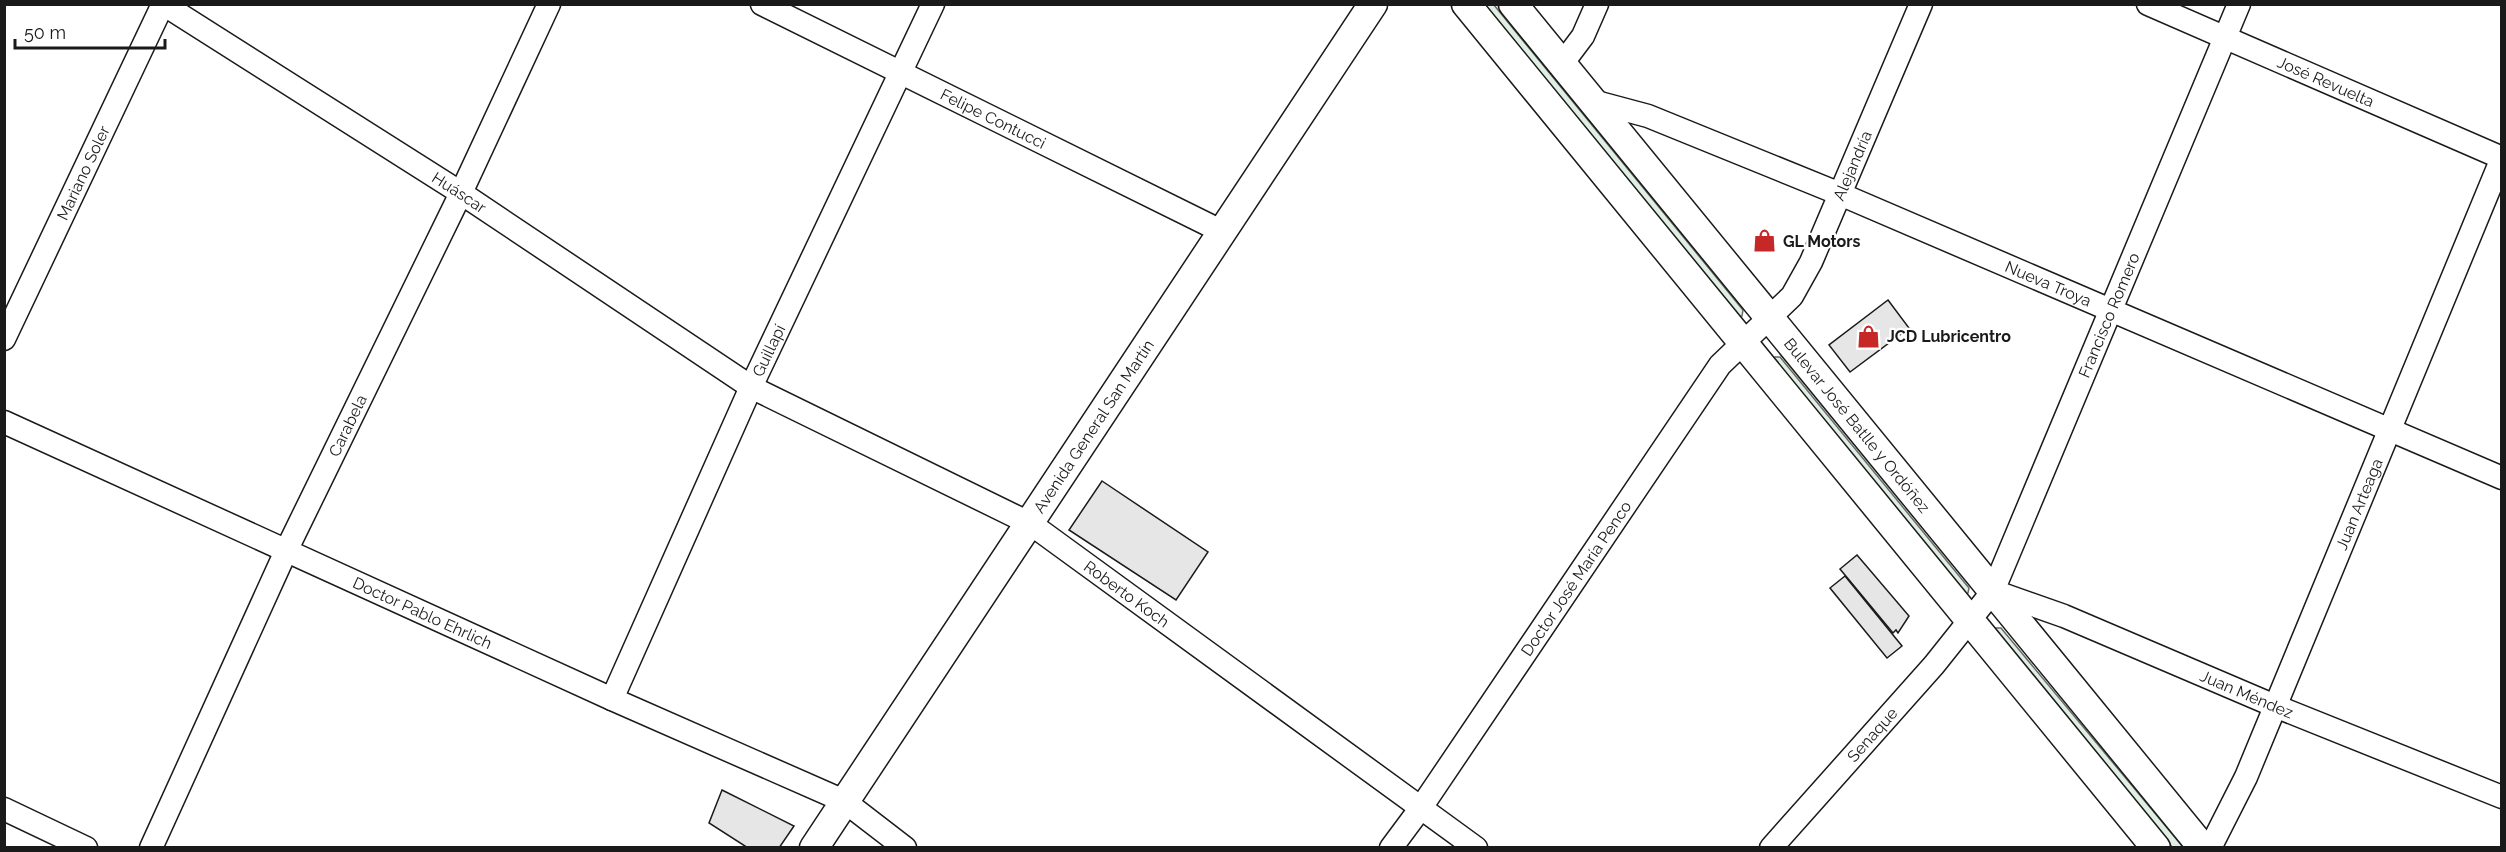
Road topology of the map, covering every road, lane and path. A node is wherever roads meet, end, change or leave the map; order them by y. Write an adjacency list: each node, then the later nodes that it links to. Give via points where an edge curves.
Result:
1 (163, 4): 17 (street, Huáscar); 22 (street, Mariano Soler)
2 (549, 4): 17 (street, Carabela)
3 (762, 4): 14 (street, Felipe Contucci)
4 (933, 4): 14 (street, Guillapí)
5 (1373, 4): 19 (main road, Avenida General San Martín)
6 (1466, 4): 23 (main road)
7 (1513, 4): 13 (main road, Bulevar José Batlle y Ordóñez)
8 (1597, 4): 13 (street, via 1583,36)
9 (1921, 4): 18 (street, Alejandría)
10 (2148, 4): 12 (street, José Revuelta)
11 (2239, 4): 12 (street, Francisco Romero)
12 (2225, 38): 16 (street, José Revuelta); 20 (street, Francisco Romero)
13 (1562, 64): 15 (main road, Bulevar José Batlle y Ordóñez)
14 (903, 73): 19 (street, Felipe Contucci); 24 (street, Guillapí)
15 (1592, 100): 18 (street, Nueva Troya, via 1647,116); 21 (main road, Bulevar José Batlle y Ordóñez)
16 (2502, 158): 26 (street, Juan Arteaga)
17 (461, 193): 24 (street, Huáscar); 29 (street, Carabela)
18 (1840, 194): 20 (street, Nueva Troya); 21 (street, Alejandría, via 1802,279 1792,296)
19 (1223, 232): 28 (main road, Avenida General San Martín)
20 (2111, 312): 26 (street, Nueva Troya); 30 (street, Francisco Romero)
21 (1769, 318): 23 (street, Doctor José María Penco); 30 (main road, Bulevar José Batlle y Ordóñez)
22 (4, 339)
23 (1743, 342): 31 (main road); 37 (street, Doctor José María Penco, via 1720,365)
24 (751, 387): 28 (street, Roberto Koch); 32 (street, Guillapí)
25 (4, 422): 29 (street, Doctor Pablo Ehrlich)
26 (2388, 430): 27 (street, Nueva Troya); 33 (street, Juan Arteaga)
27 (2502, 478)
28 (1030, 524): 35 (main road, Avenida General San Martín); 37 (street, Roberto Koch)
29 (286, 551): 32 (street, Doctor Pablo Ehrlich); 39 (street, Carabela)
30 (1993, 591): 31 (street, Francisco Romero); 33 (street, Juan Méndez, via 2064,616); 46 (main road, Bulevar José Batlle y Ordóñez)
31 (1971, 621): 44 (street, Senaque); 45 (main road)
32 (612, 699): 35 (street, Doctor Pablo Ehrlich)
33 (2276, 706): 34 (street, Juan Méndez); 47 (street, Juan Arteaga, via 2234,806)
34 (2502, 797)
35 (844, 801): 40 (main road, Avenida General San Martín); 41 (street, Doctor Pablo Ehrlich)
36 (4, 809): 38 (street)
37 (1420, 809): 42 (street, Doctor José María Penco); 43 (street, Roberto Koch)
38 (86, 848)
39 (151, 848)
40 (814, 848)
41 (905, 848)
42 (1391, 848)
43 (1476, 848)
44 (1772, 848)
45 (2156, 848)
46 (2204, 848)
47 (2210, 848)

